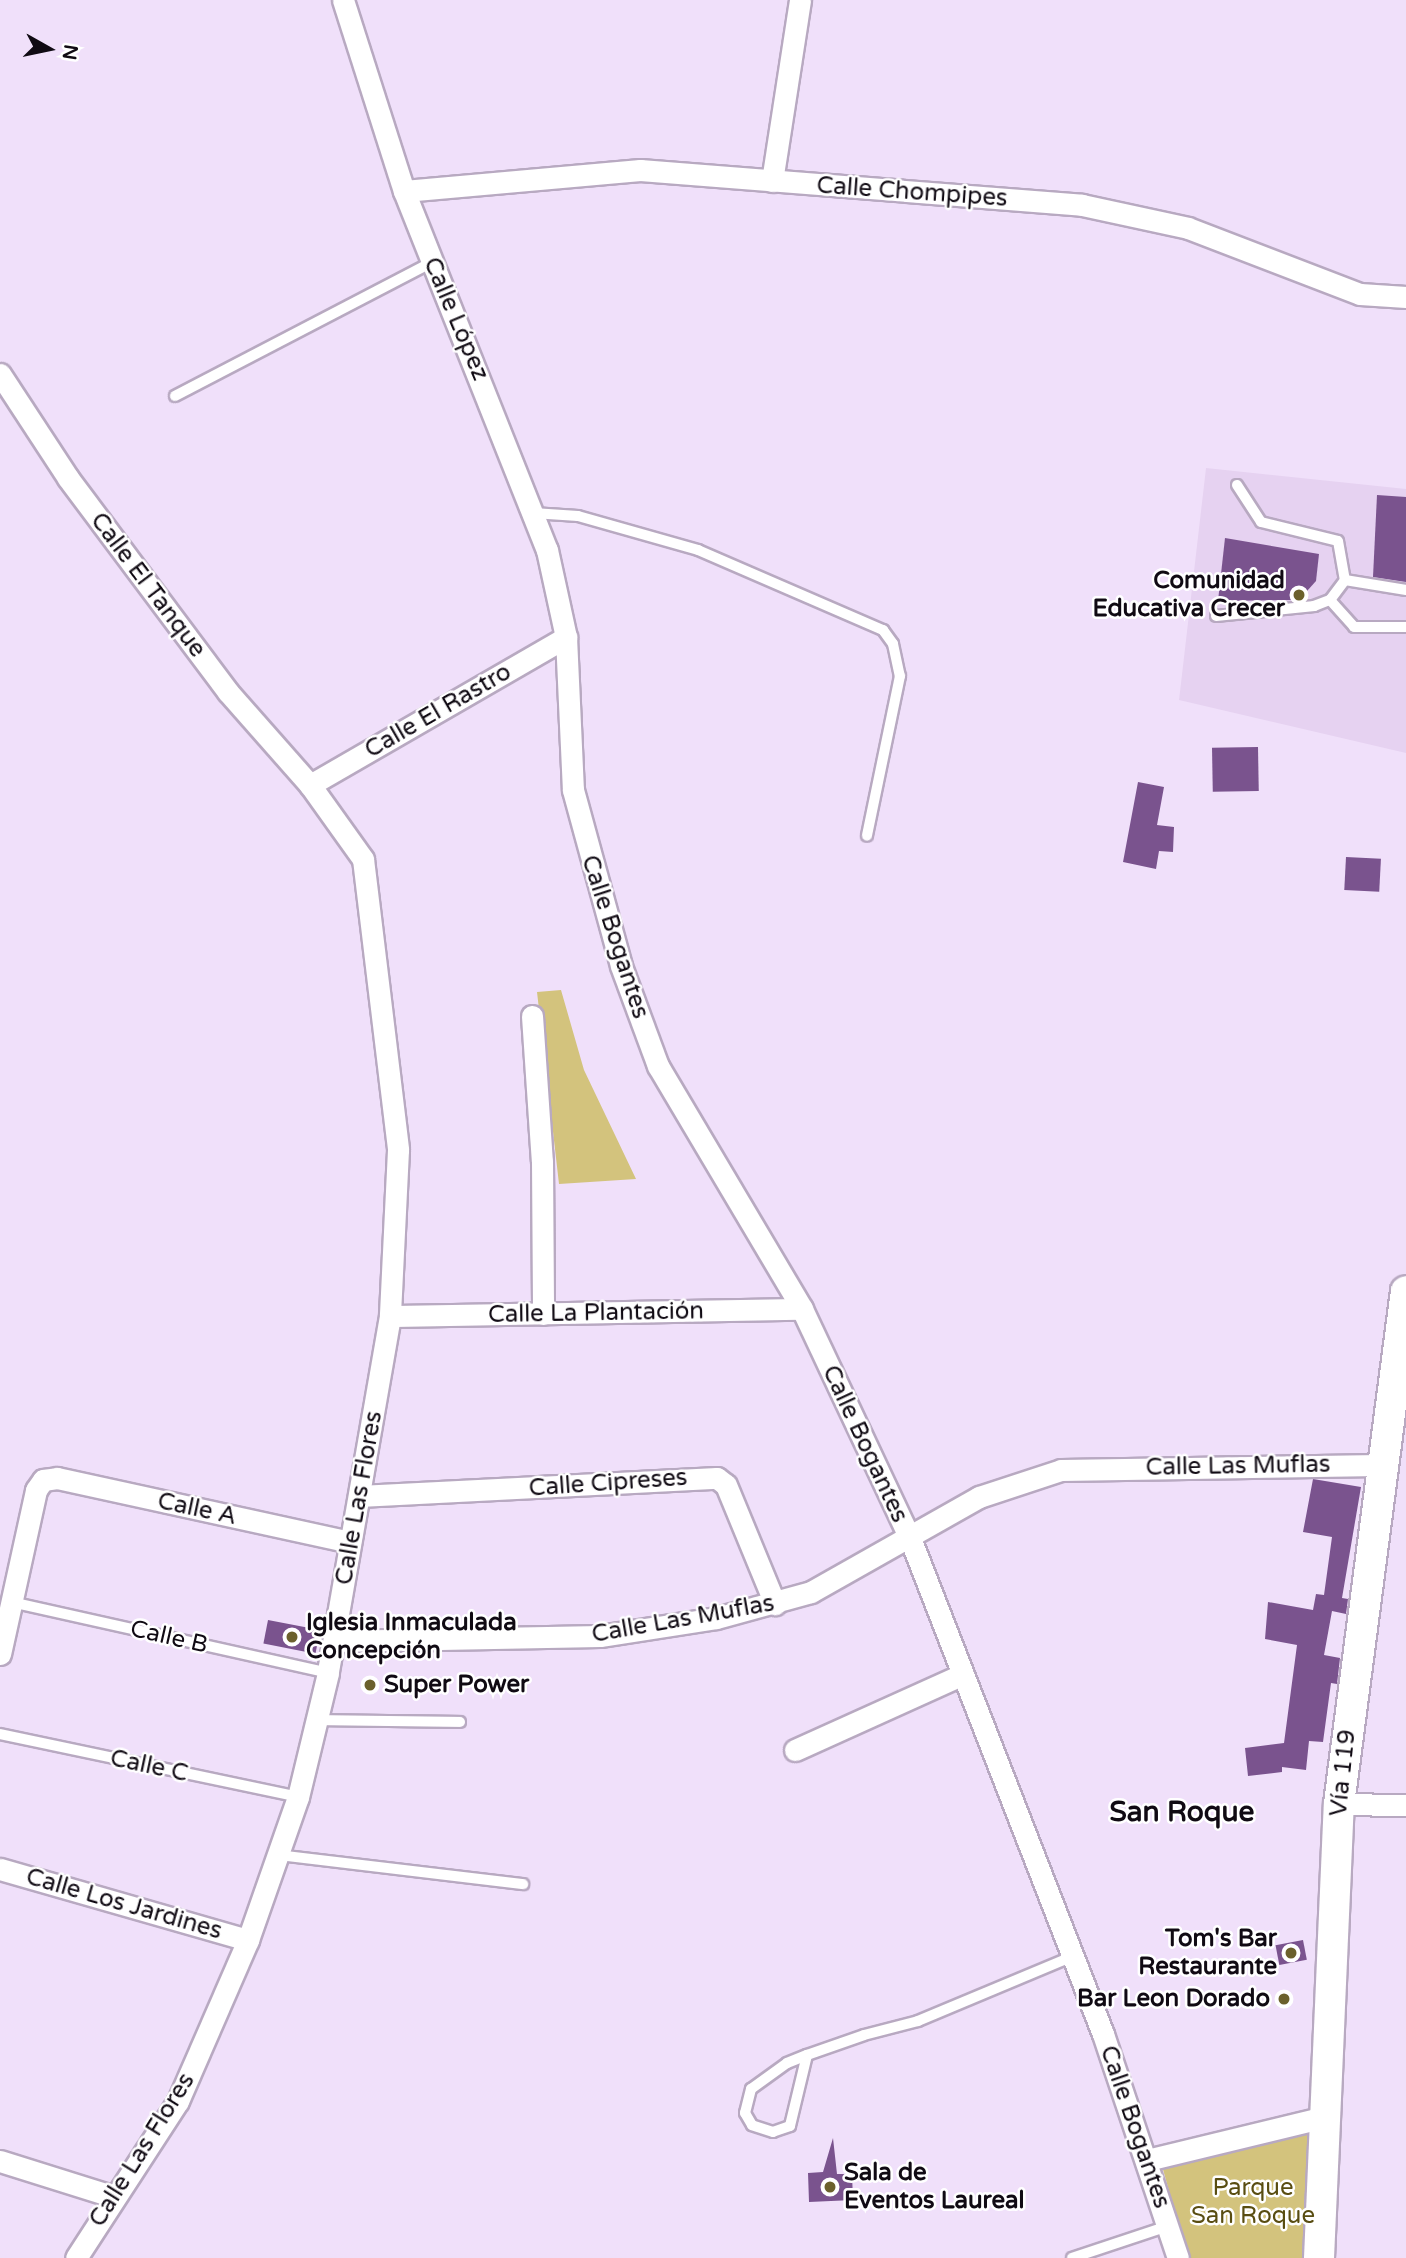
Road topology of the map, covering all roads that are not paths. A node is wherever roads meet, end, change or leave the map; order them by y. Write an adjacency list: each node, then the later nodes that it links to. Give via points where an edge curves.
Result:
1 (343, 0): 4 (street, Calle López)
2 (800, 0): 3 (street)
3 (772, 181): 4 (street, Calle Chompipes, via 640,170); 6 (street, Calle Chompipes, via 1146,214 1341,288)
4 (404, 191): 5 (street, Calle López)
5 (432, 262): 8 (lane); 10 (street, Calle López)
6 (1406, 297)
7 (0, 374): 17 (street, Calle El Tanque, via 68,478 228,692)
8 (175, 396)
9 (1237, 485): 11 (lane, via 1261,522 1338,541)
10 (533, 513): 16 (street, Calle López); 18 (lane, via 578,516 698,550 883,630 893,644 900,676)
11 (1345, 580): 12 (lane); 13 (lane)
12 (1406, 590)
13 (1330, 600): 14 (lane, via 1297,610); 15 (lane, via 1354,627)
14 (1216, 616)
15 (1406, 627)
16 (566, 638): 17 (street, Calle El Rastro); 21 (street, Calle Bogantes, via 573,790 621,966 658,1066)
17 (310, 785): 23 (street, Calle Las Flores, via 366,872 397,1150)
18 (867, 835)
19 (533, 1016): 22 (street, via 542,1161)
20 (1406, 1291): 24 (main road, Vía 119)
21 (802, 1309): 22 (street, Calle La Plantación); 26 (street, Calle Bogantes)
22 (543, 1314): 23 (street, Calle La Plantación)
23 (390, 1317): 25 (street, Calle Las Flores)
24 (1379, 1465): 26 (street, Calle Las Muflas, via 1062,1470 979,1497); 39 (main road, Vía 119)
25 (359, 1496): 27 (street, Calle Las Flores); 29 (street, Calle Cipreses, via 718,1478 726,1485)
26 (909, 1538): 29 (street, Calle Las Muflas, via 843,1578); 33 (street, Calle Bogantes)
27 (350, 1542): 28 (street, Calle A, via 57,1478 43,1480 36,1490); 30 (street, Calle Las Flores)
28 (11, 1602): 31 (street); 32 (lane, Calle B)
29 (775, 1604): 30 (street, Calle Las Muflas, via 600,1636)
30 (334, 1641): 32 (street, Calle Las Flores)
31 (0, 1654)
32 (328, 1673): 34 (street, Calle Las Flores)
33 (963, 1674): 37 (street); 45 (street, Calle Bogantes)
34 (317, 1720): 35 (lane); 38 (street, Calle Las Flores)
35 (460, 1722)
36 (0, 1734): 38 (lane, Calle C)
37 (795, 1750)
38 (298, 1797): 41 (street, Calle Las Flores)
39 (1339, 1804): 40 (street); 47 (main road, Vía 119)
40 (1406, 1804)
41 (278, 1855): 43 (lane); 44 (street, Calle Las Flores)
42 (0, 1869): 44 (street, Calle Los Jardines)
43 (523, 1884)
44 (248, 1940): 50 (street, Calle Las Flores, via 178,2101)
45 (1071, 1957): 46 (lane, via 903,2026); 49 (street, Calle Bogantes)
46 (807, 2055): 46 (lane, via 754,2084 745,2113 752,2125 773,2132 790,2126)
47 (1325, 2117): 49 (street); 55 (main road, Vía 119)
48 (0, 2161): 50 (street)
49 (1147, 2161): 51 (street, Calle Bogantes)
50 (112, 2196): 52 (street, Calle Las Flores)
51 (1168, 2226): 53 (lane); 54 (street, Calle Bogantes)
52 (76, 2258)
53 (1072, 2258)
54 (1178, 2258)
55 (1319, 2258)

